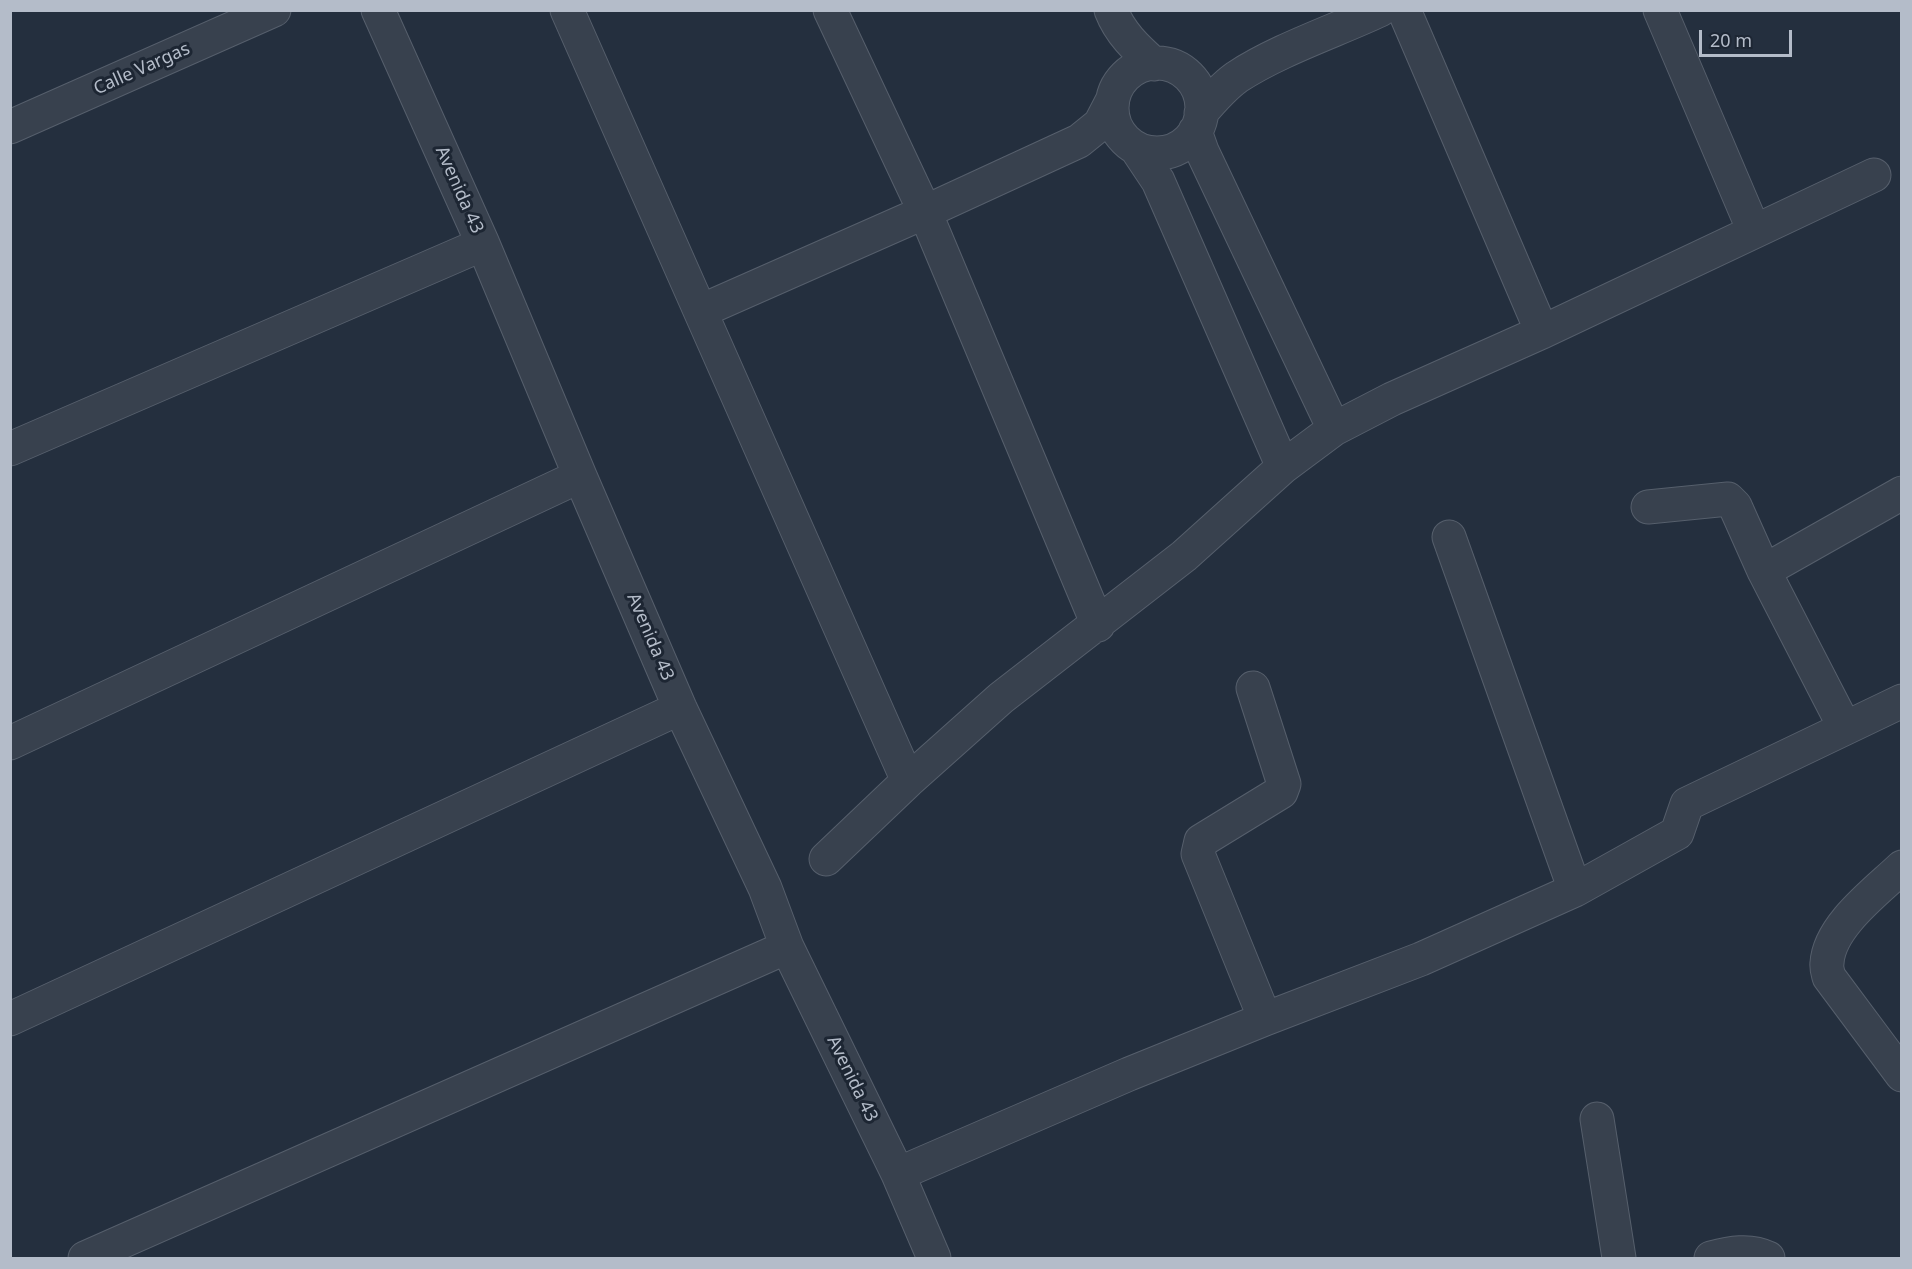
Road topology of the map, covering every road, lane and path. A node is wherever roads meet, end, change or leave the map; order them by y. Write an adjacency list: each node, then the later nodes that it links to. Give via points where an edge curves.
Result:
1 (274, 10): 13 (street, Calle Vargas)
2 (378, 10): 19 (street, Avenida 43)
3 (567, 10): 20 (street)
4 (830, 10): 17 (street)
5 (1380, 10): 9 (street)
6 (1404, 10): 21 (street)
7 (1660, 10): 18 (street)
8 (1113, 16): 10 (street, via 1126,37); 11 (street, via 1119,50)
9 (1269, 59): 10 (street, via 1224,73); 12 (street, via 1214,96)
10 (1168, 67): 11 (street, via 1144,65 1128,74); 12 (street, via 1196,85 1201,103)
11 (1114, 94): 14 (street, via 1100,124); 15 (street, via 1116,127)
12 (1198, 122): 15 (street, via 1182,145 1164,153); 22 (street, via 1202,151)
13 (10, 127)
14 (1079, 141): 15 (street, via 1100,138); 17 (street)
15 (1132, 145): 24 (street, via 1158,181)
16 (1874, 175): 18 (street)
17 (925, 212): 20 (street); 30 (street)
18 (1755, 231): 21 (street)
19 (483, 244): 23 (street); 25 (street, Avenida 43)
20 (701, 311): 36 (street)
21 (1542, 332): 22 (street)
22 (1334, 429): 24 (street)
23 (10, 449)
24 (1283, 467): 30 (street, via 1184,556)
25 (580, 476): 33 (street, Avenida 43); 35 (street)
26 (1902, 493): 29 (street)
27 (1648, 507): 29 (street, via 1728,499 1735,506)
28 (1449, 537): 39 (street)
29 (1764, 571): 34 (street)
30 (1098, 625): 36 (street, via 1001,698)
31 (1253, 688): 42 (street, via 1284,784 1281,792 1201,841 1198,854)
32 (1902, 701): 34 (street)
33 (680, 708): 40 (street, Avenida 43, via 765,888); 41 (street)
34 (1845, 728): 39 (street, via 1687,804 1677,833)
35 (10, 743)
36 (908, 781): 37 (street)
37 (826, 859)
38 (1902, 867): 43 (street, via 1852,914 1832,942 1827,964 1829,977)
39 (1575, 890): 42 (street, via 1421,959)
40 (787, 947): 45 (street, Avenida 43); 46 (street)
41 (10, 1019)
42 (1265, 1019): 45 (street)
43 (1902, 1075)
44 (1597, 1119): 48 (street)
45 (898, 1174): 47 (street, Avenida 43)
46 (85, 1258)
47 (934, 1258)
48 (1619, 1258)
49 (1711, 1258): 50 (street, via 1734,1252)
50 (1768, 1258)

